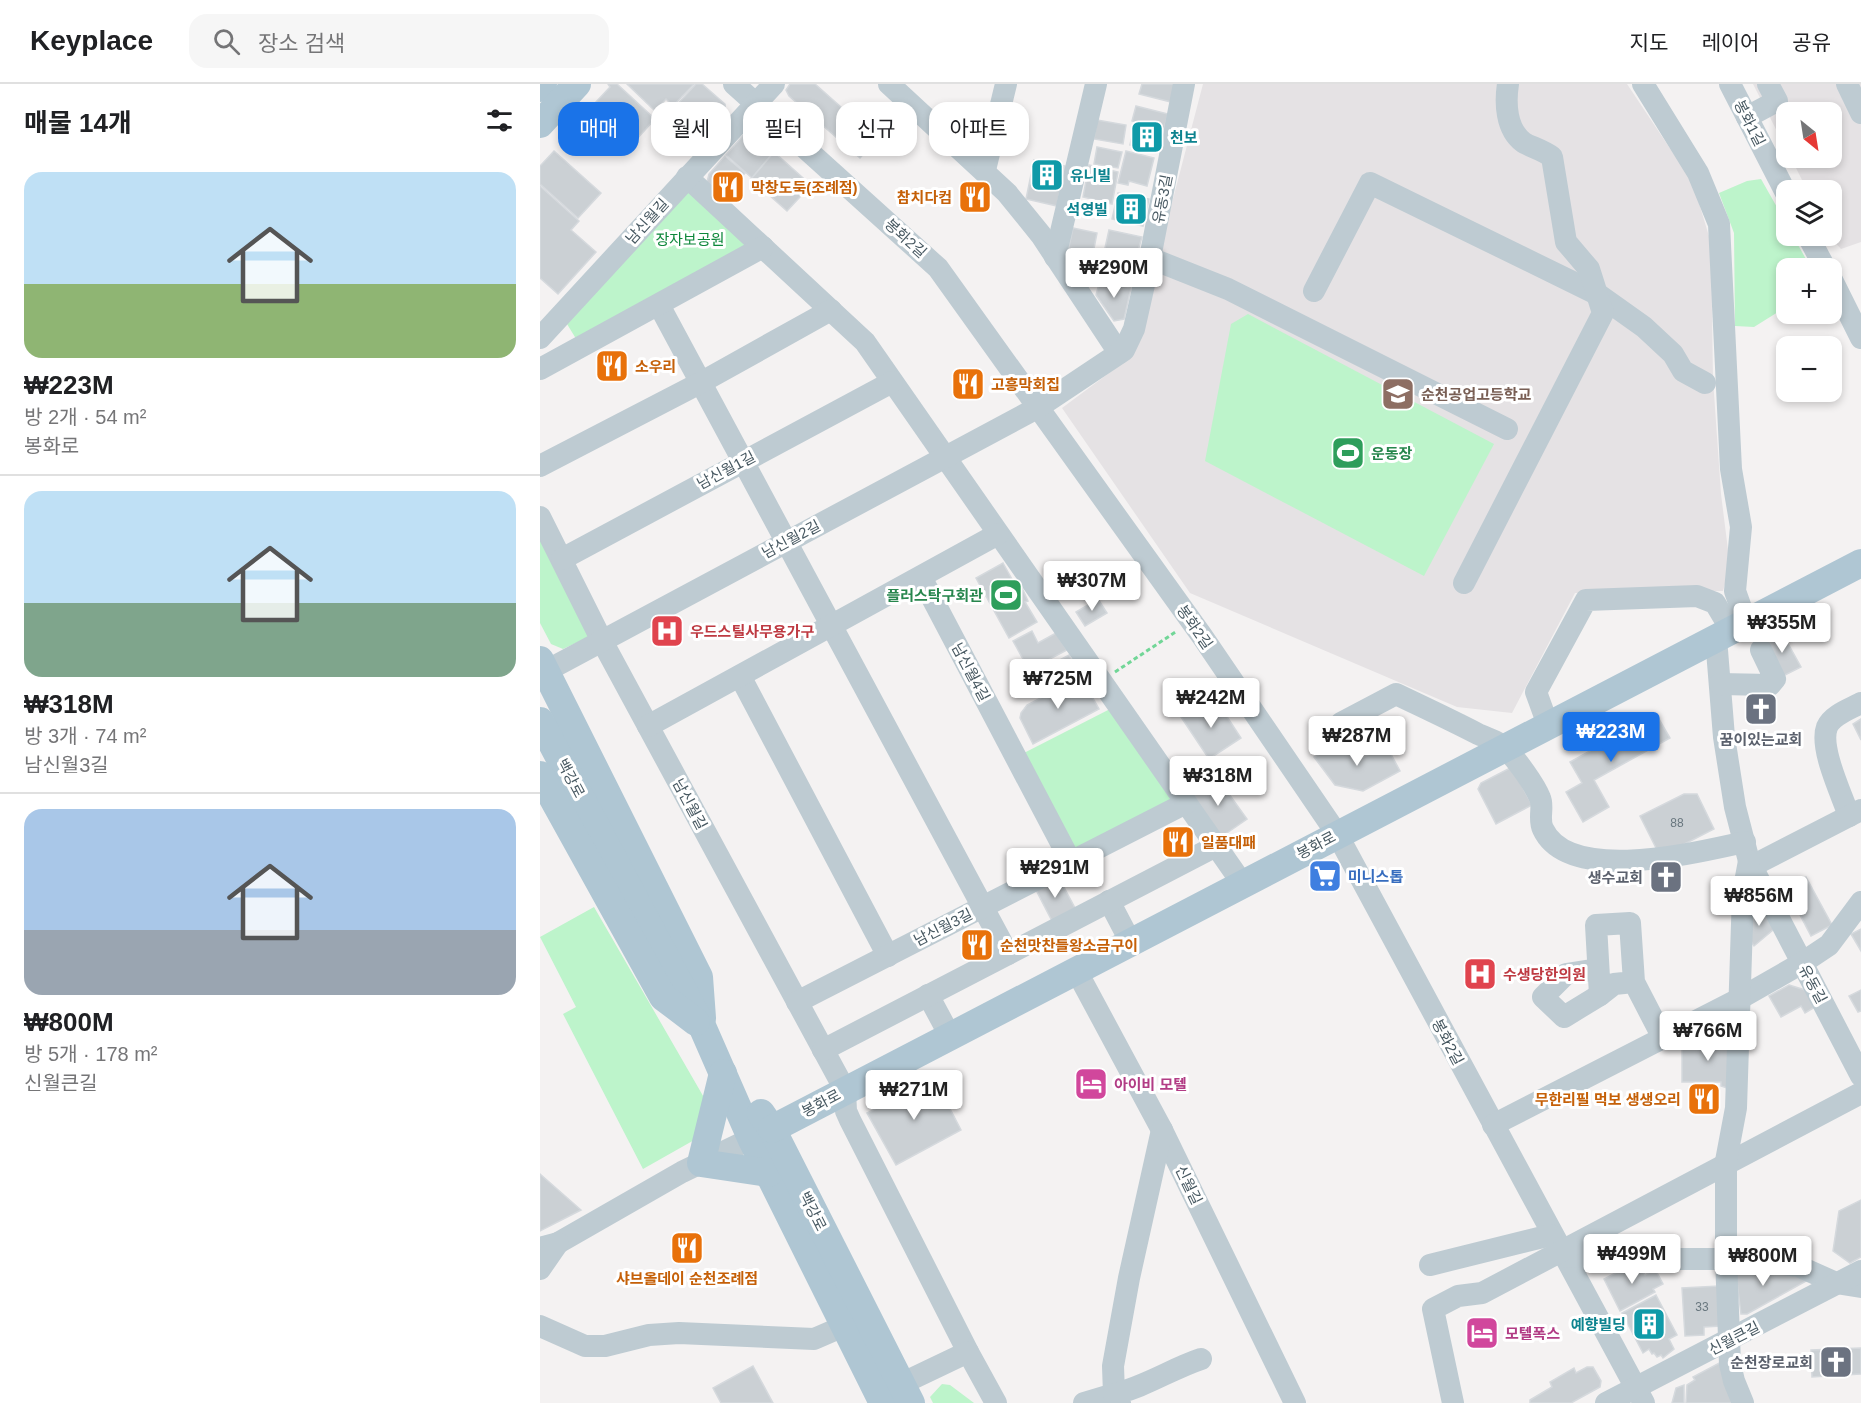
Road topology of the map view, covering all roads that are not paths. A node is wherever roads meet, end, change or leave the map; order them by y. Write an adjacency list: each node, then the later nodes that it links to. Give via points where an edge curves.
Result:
1 (543, 84): 14 (main road)
2 (577, 84): 20 (main road)
3 (734, 84): 15 (street, 봉화2길)
4 (774, 84): 16 (street, 남신월길)
5 (889, 84): 22 (street)
6 (1006, 84): 22 (street)
7 (1096, 84): 26 (street)
8 (1184, 84): 27 (street, 유동3길)
9 (1509, 84): 29 (street, via 1508,120 1523,142 1552,157 1566,242 1589,269)
10 (1643, 84): 53 (street, via 1698,173 1719,224 1731,469 1741,527)
11 (1730, 84): 19 (street, 봉화1길)
12 (1768, 84): 19 (street, via 1777,101)
13 (1847, 84): 17 (street)
14 (540, 88)
15 (753, 102)
16 (757, 102)
17 (1861, 113)
18 (743, 117): 23 (street, 남신월길)
19 (1747, 117): 24 (street, 봉화1길)
20 (540, 124)
21 (813, 156): 40 (street, 봉화2길, via 938,268)
22 (985, 170): 26 (street)
23 (687, 177): 25 (street); 34 (street, 남신월길)
24 (1779, 180)
25 (763, 247): 31 (street); 32 (street)
26 (1055, 257): 35 (street)
27 (1150, 258): 35 (street, 유동3길, via 1134,329); 41 (street, via 1228,289)
28 (1314, 291): 29 (street, via 1370,183)
29 (1599, 295): 39 (street, via 1644,327 1673,354 1683,370); 51 (street, via 1603,313 1597,327)
30 (1842, 300): 33 (street)
31 (659, 305): 36 (street); 38 (street)
32 (831, 310): 37 (street, via 865,342); 38 (street)
33 (1861, 338)
34 (540, 339)
35 (1119, 353): 40 (street, 유동3길)
36 (540, 369)
37 (892, 382): 42 (street); 43 (street, 남신월1길)
38 (700, 383): 43 (street); 44 (street)
39 (1705, 383)
40 (1037, 408): 42 (street, 남신월2길); 68 (street, 봉화2길, via 1191,621)
41 (1507, 429)
42 (945, 457): 46 (street); 47 (street, 남신월2길)
43 (742, 461): 47 (street); 48 (street, 남신월1길)
44 (540, 466)
45 (540, 517): 48 (street, 남신월길)
46 (998, 534): 50 (street); 66 (street)
47 (785, 542): 52 (street); 54 (street, 남신월2길)
48 (562, 559): 54 (street, 남신월길)
49 (1861, 563): 53 (main road, 봉화로)
50 (921, 577): 52 (street); 71 (street, 남신월4길)
51 (1464, 583)
52 (832, 625): 57 (street); 75 (street)
53 (1731, 630): 58 (street, 유동길); 62 (main road, 봉화로); 62 (street, via 1715,603 1697,596 1586,600 1536,692)
54 (602, 641): 56 (street, 남신월2길); 63 (street, 남신월길)
55 (1761, 650): 58 (street, via 1775,679 1770,685)
56 (543, 666): 87 (main road, via 699,977)
57 (740, 676): 63 (street); 78 (street)
58 (1720, 684): 70 (street, 유동길, via 1735,807)
59 (1861, 704): 67 (street, via 1828,726 1825,744)
60 (540, 721): 87 (main road, 백강로)
61 (1341, 723): 64 (street, via 1396,694)
62 (1548, 725): 64 (main road, 봉화로)
63 (648, 726): 86 (street, 남신월길)
64 (1505, 747): 68 (main road, 봉화로); 70 (street, via 1541,799 1542,828 1560,849 1626,862)
65 (540, 775): 87 (main road, via 663,998)
66 (1186, 803): 69 (street); 71 (street, 남신월3길)
67 (1855, 813): 70 (street)
68 (1337, 834): 72 (main road, 봉화로); 96 (street, 봉화2길)
69 (1216, 846): 72 (street); 73 (street)
70 (1749, 856): 79 (street, 유동길); 85 (street, via 1743,893)
71 (1071, 862): 75 (street, 남신월3길)
72 (1242, 883): 76 (main road, 봉화로)
73 (1109, 901): 76 (street); 77 (street)
74 (1861, 902): 79 (street, via 1829,945)
75 (983, 907): 77 (street); 78 (street, 남신월3길)
76 (1130, 941): 81 (main road, 봉화로)
77 (1008, 954): 84 (street)
78 (888, 956): 86 (street, 남신월3길)
79 (1802, 963): 85 (street); 91 (street, 유동길)
80 (1598, 969): 82 (street, via 1596,925 1630,923); 83 (street); 83 (street, via 1566,974 1543,997 1564,1017)
81 (1076, 970): 88 (main road, 봉화로); 97 (street, 신월길)
82 (1634, 982): 83 (street, via 1614,984); 89 (street)
83 (1600, 995)
84 (928, 996): 88 (street); 90 (street)
85 (1739, 999): 89 (street); 100 (street, via 1736,1108)
86 (797, 1002): 90 (street, 남신월길)
87 (702, 1026): 92 (main road, 백강로); 98 (main road, 백강로)
88 (950, 1036): 94 (main road, 봉화로)
89 (1663, 1038): 96 (street)
90 (823, 1050): 94 (street, 남신월길)
91 (1855, 1050): 93 (street, 유동길)
92 (723, 1073): 98 (main road, 백강로); 99 (main road)
93 (1861, 1076)
94 (845, 1090): 98 (main road, 봉화로); 113 (street, 남신월길, via 850,1120)
95 (1861, 1093): 100 (street)
96 (1493, 1125): 103 (street, 봉화2길)
97 (1162, 1130): 117 (street, via 1113,1366); 120 (street, 신월길)
98 (761, 1134): 99 (street); 101 (main road, 백강로); 116 (main road, 백강로)
99 (701, 1162): 101 (main road); 102 (street)
100 (1726, 1163): 103 (street); 104 (street)
101 (769, 1173): 111 (main road, 백강로)
102 (549, 1246): 106 (street)
103 (1558, 1247): 104 (street, via 1621,1259); 105 (street); 115 (street, 봉화2길); 121 (street, via 1482,1293 1458,1296 1433,1309)
104 (1726, 1257): 108 (street, via 1798,1266); 112 (street)
105 (1430, 1265)
106 (540, 1269)
107 (1861, 1271): 108 (street, 신월큰길)
108 (1836, 1283): 109 (street); 112 (street, 신월큰길)
109 (1861, 1287)
110 (540, 1326): 111 (street, via 585,1346 679,1333 814,1339)
111 (844, 1326): 116 (main road, 백강로)
112 (1730, 1341): 115 (street, 신월큰길); 123 (street, via 1734,1381)
113 (968, 1352): 116 (street); 118 (street, 남신월길)
114 (1202, 1359): 117 (street, via 1166,1372)
115 (1640, 1395): 122 (street, 신월큰길)
116 (898, 1397)
117 (1117, 1399): 119 (street)
118 (996, 1403)
119 (1084, 1403)
120 (1295, 1403)
121 (1453, 1403)
122 (1606, 1403)
123 (1743, 1403)

